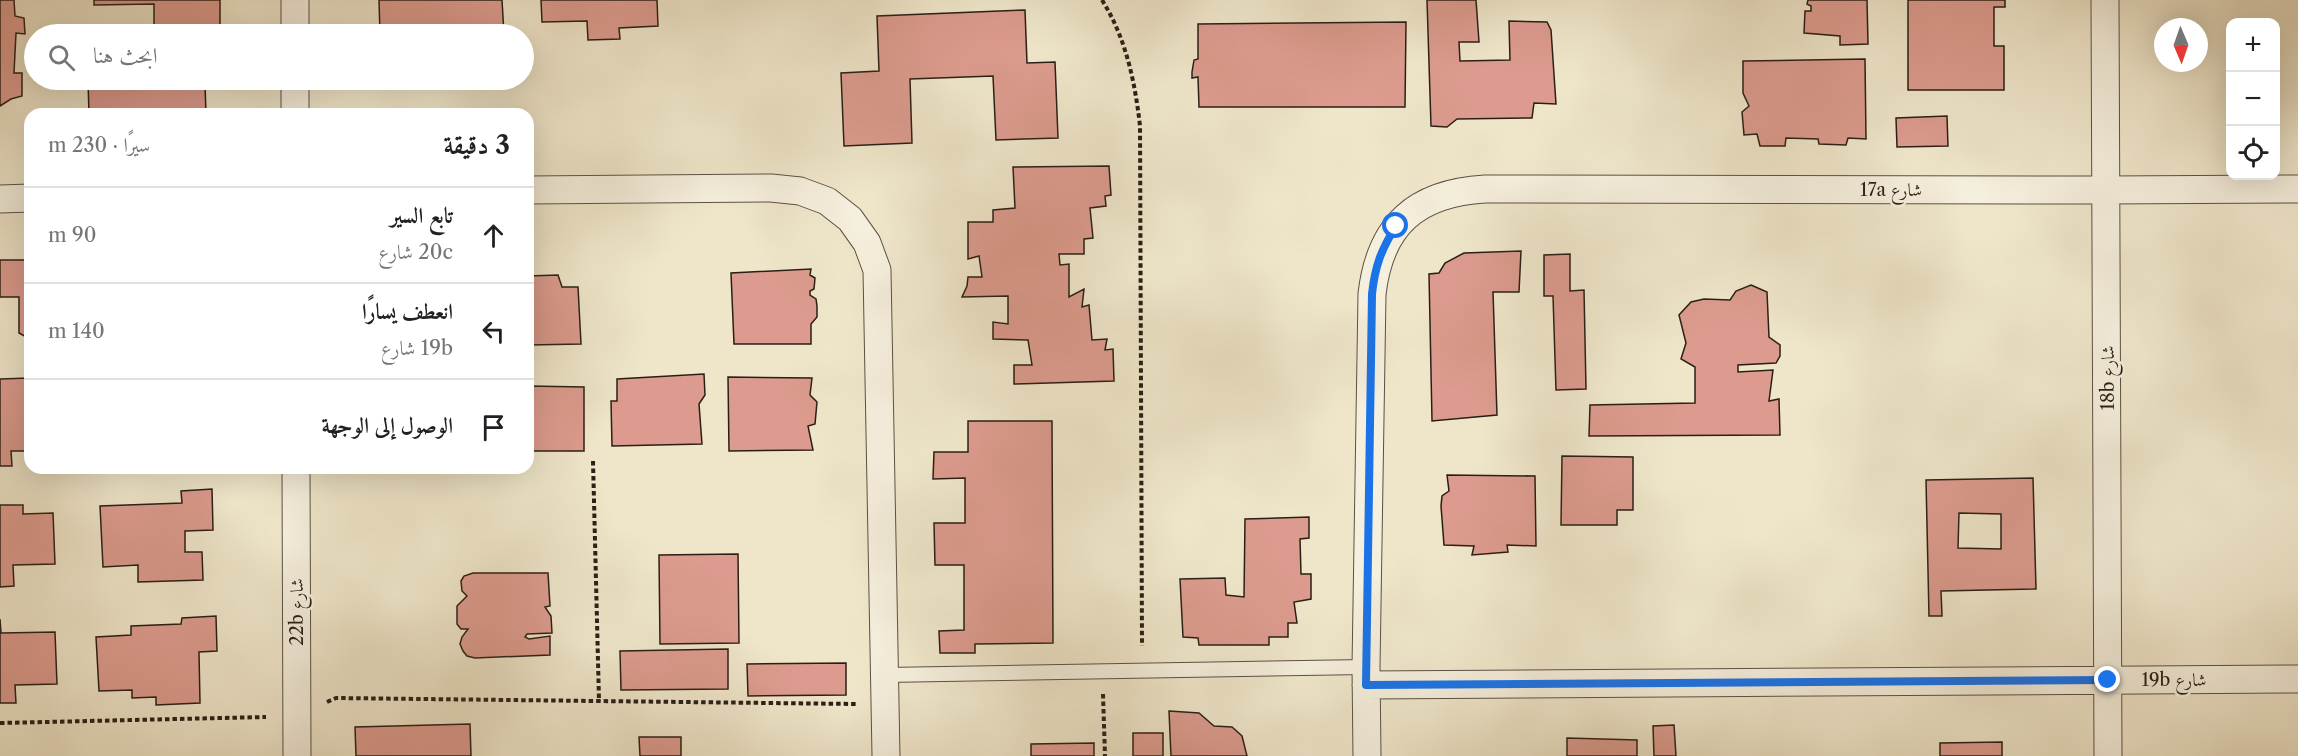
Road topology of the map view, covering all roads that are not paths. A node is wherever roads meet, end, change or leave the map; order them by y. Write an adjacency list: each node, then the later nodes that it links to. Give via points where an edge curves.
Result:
1 (295, 0): 3 (street)
2 (2105, 0): 8 (street, 18b شارع)
3 (295, 24)
4 (295, 90): 5 (street)
5 (295, 108)
6 (2298, 189): 8 (street, 17a شارع)
7 (534, 190): 12 (street, via 771,188 800,191 827,201 850,219 867,243 877,270)
8 (2107, 190): 13 (street, 17a شارع, via 1485,189 1460,190 1414,209 1396,226 1374,270); 15 (street, 18b شارع)
9 (24, 198): 10 (street)
10 (0, 199)
11 (296, 474): 16 (street, 22b شارع)
12 (885, 675): 13 (lane, via 1142,671); 17 (street)
13 (1366, 676): 15 (street, 19b شارع); 18 (street, 17a شارع)
14 (2298, 679): 15 (street, 19b شارع)
15 (2108, 680): 19 (street, 18b شارع)
16 (297, 756)
17 (886, 756)
18 (1367, 756)
19 (2108, 756)

